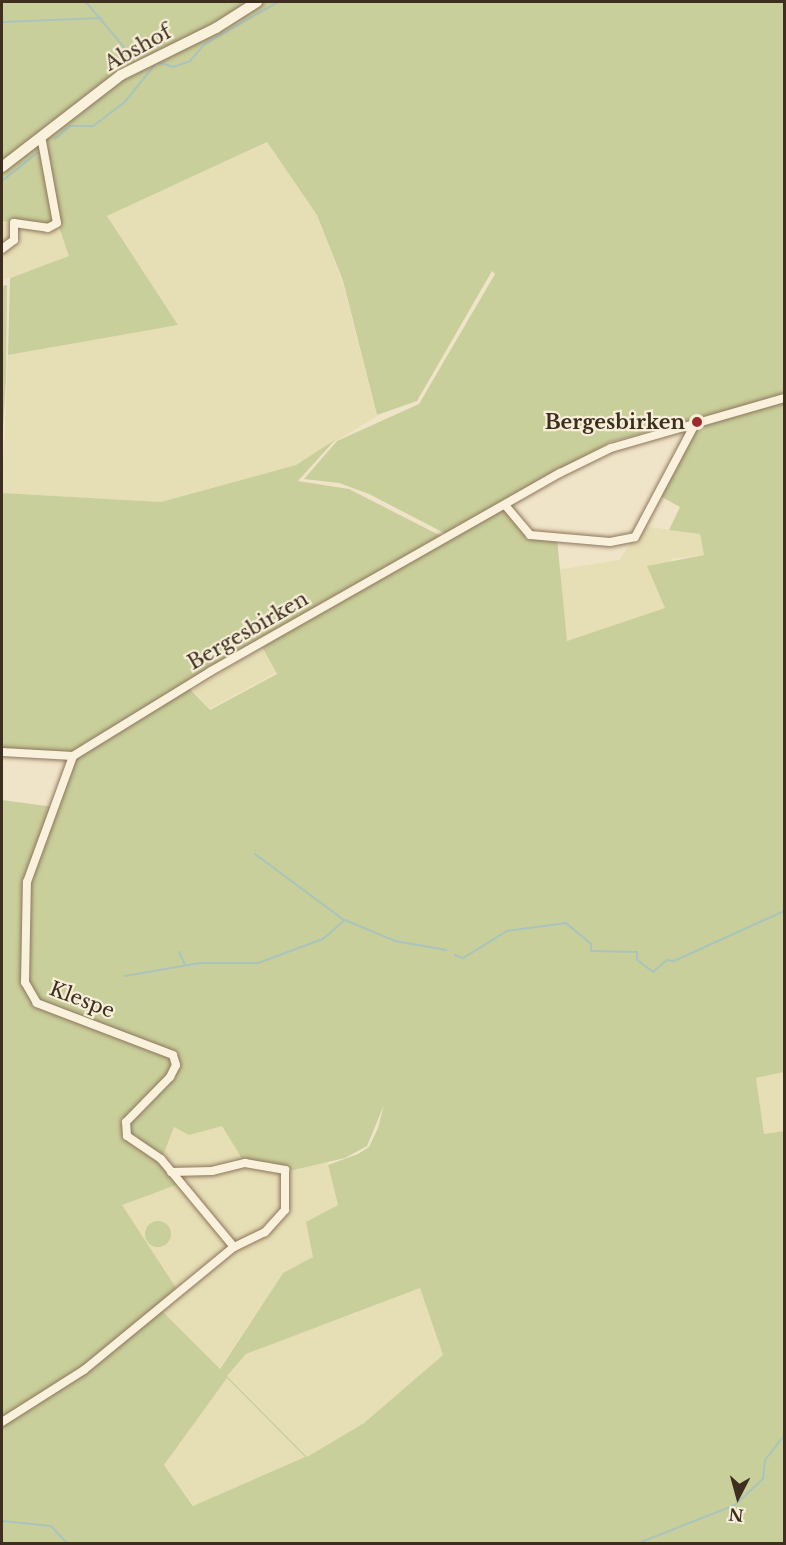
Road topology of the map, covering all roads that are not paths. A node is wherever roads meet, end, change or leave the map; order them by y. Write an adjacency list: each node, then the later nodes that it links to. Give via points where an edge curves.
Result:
1 (257, 2): 2 (street, Abshof, via 216,28 137,65)
2 (41, 136): 3 (street, Abshof); 4 (street, via 57,223 48,228 14,223 14,240)
3 (2, 167)
4 (2, 249)
5 (784, 398): 6 (street, Bergesbirken)
6 (695, 424): 7 (street, Bergesbirken, via 611,448); 7 (street, via 635,537 610,542 530,535)
7 (505, 505): 9 (street, Bergesbirken, via 211,671)
8 (2, 752): 9 (street)
9 (74, 756): 10 (street, Klespe, via 27,882 25,982 37,1003 173,1055 176,1065 170,1077 126,1122 127,1136)
10 (171, 1172): 11 (street, Klespe); 11 (street, via 212,1171 245,1163 285,1170 285,1210 265,1232)
11 (234, 1247): 12 (street, via 84,1370)
12 (2, 1422)

